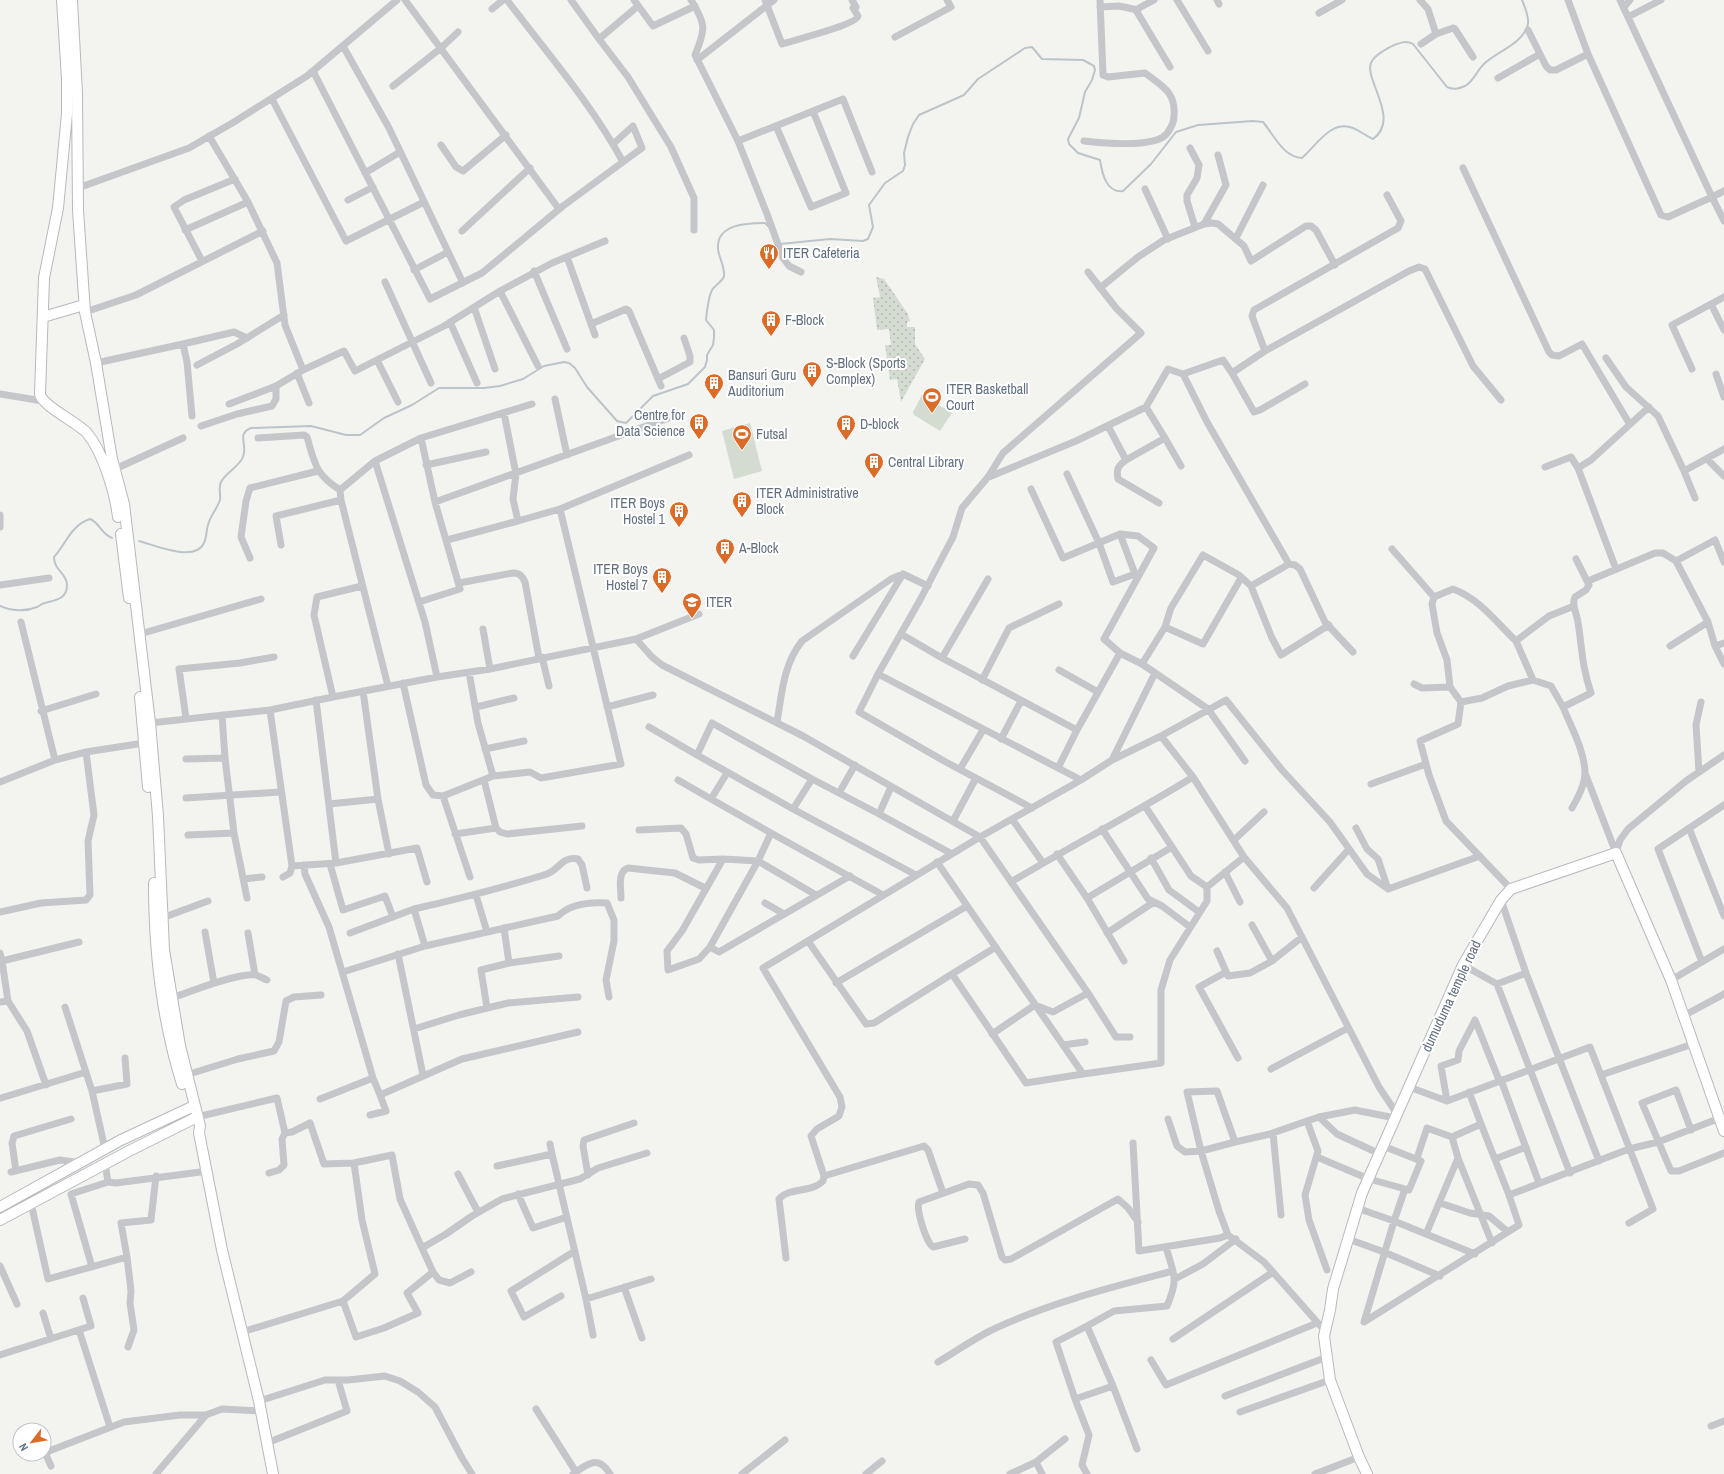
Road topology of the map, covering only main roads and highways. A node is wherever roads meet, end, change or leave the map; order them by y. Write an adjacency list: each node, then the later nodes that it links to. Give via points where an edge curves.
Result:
1 (62, 0): 4 (main road, via 67,114 58,208 44,278)
2 (72, 0): 3 (main road)
3 (84, 309): 4 (main road); 5 (main road, via 124,504 150,723 158,816 164,950)
4 (43, 317): 5 (main road, via 41,398 71,419 92,439 117,506 135,647 151,810 154,909 160,979 175,1060)
5 (192, 1107): 6 (main road); 8 (main road, via 105,1149)
6 (195, 1118): 9 (main road); 10 (main road)
7 (1724, 1131): 11 (main road, dumuduma temple road, via 1671,980 1616,853 1511,889 1501,900 1463,965 1369,1178 1357,1208 1333,1289 1324,1336 1330,1380)
8 (0, 1207)
9 (0, 1220)
10 (273, 1474)
11 (1367, 1474)

